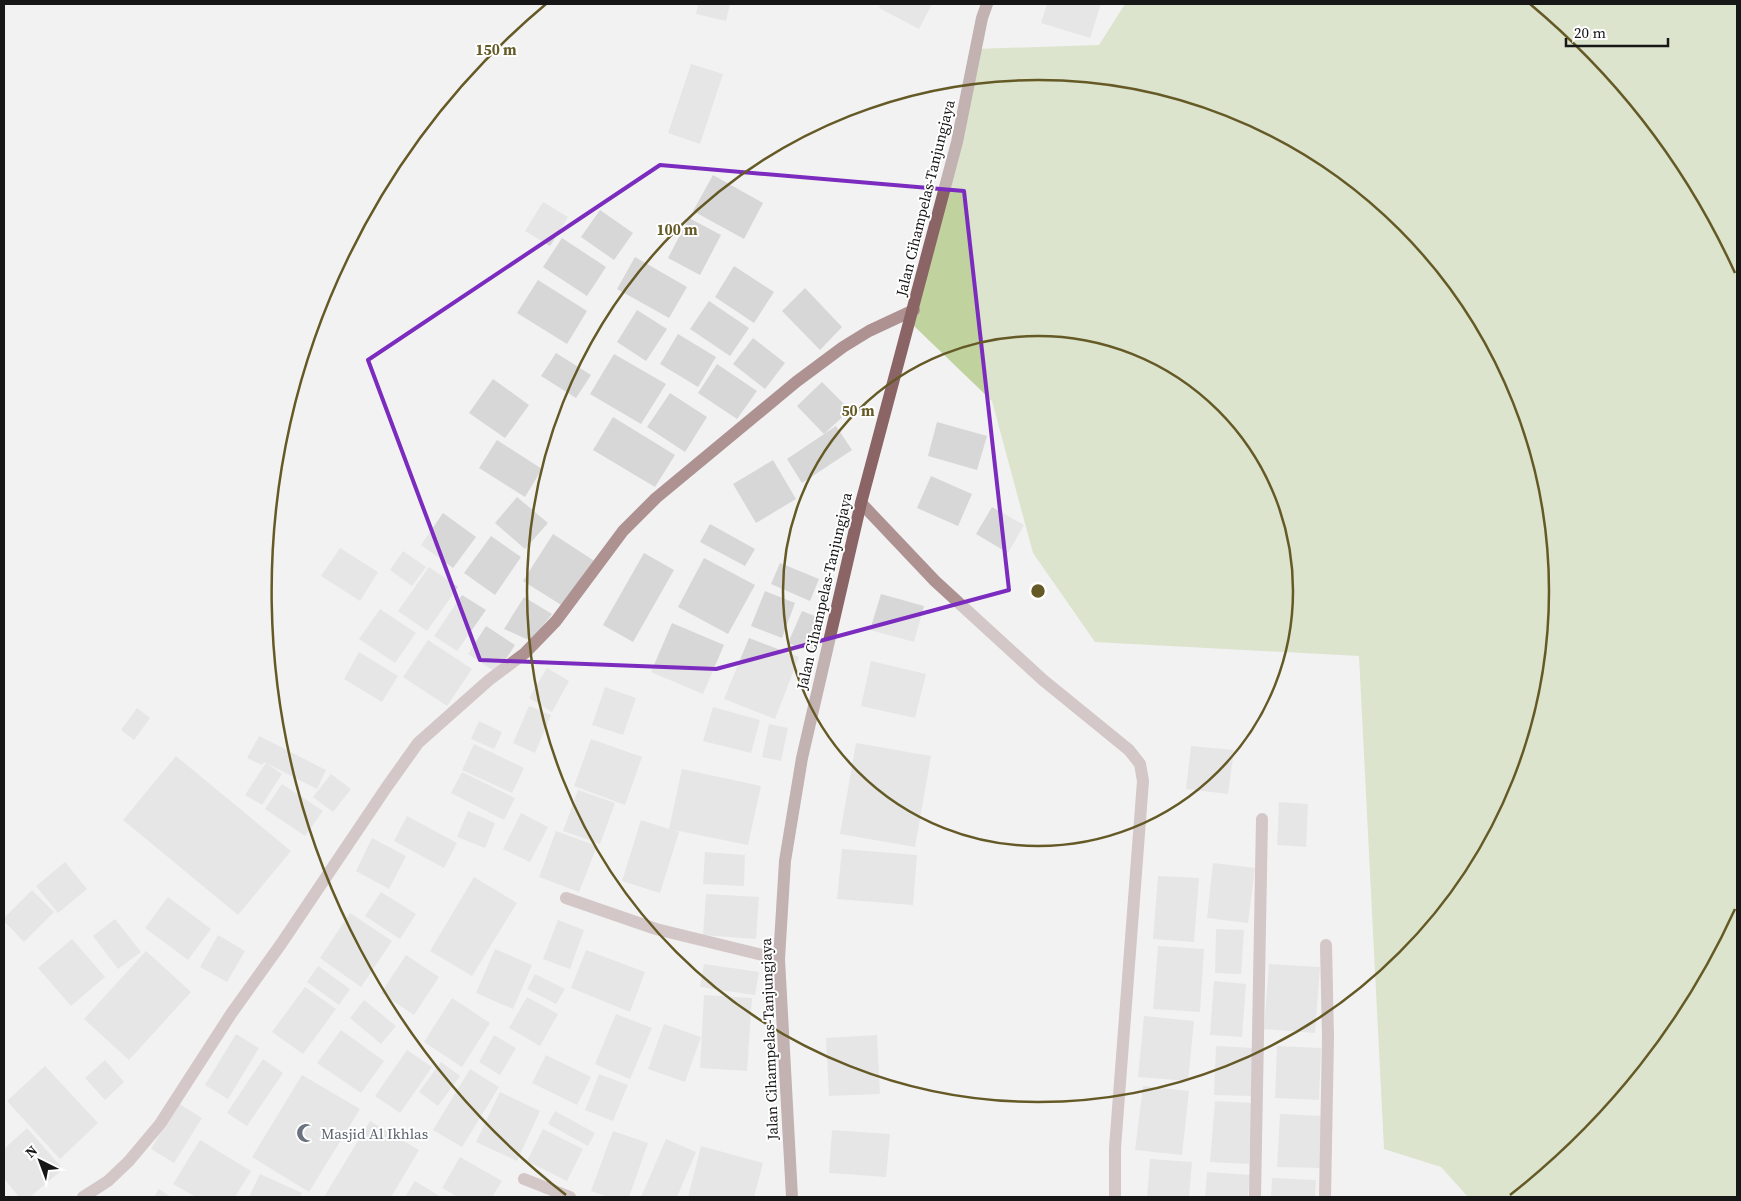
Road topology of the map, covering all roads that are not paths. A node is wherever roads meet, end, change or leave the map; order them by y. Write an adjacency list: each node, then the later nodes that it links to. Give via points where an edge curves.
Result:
1 (987, 4): 2 (main road, Jalan Cihampelas-Tanjungjaya, via 957,142)
2 (914, 310): 3 (main road, Jalan Cihampelas-Tanjungjaya); 9 (street, via 843,347 656,498 623,531 556,621 525,653 489,680 418,743 231,1014 160,1124 108,1181)
3 (861, 503): 7 (main road, Jalan Cihampelas-Tanjungjaya, via 802,758 785,861); 12 (street, via 935,581 1043,680 1129,750 1140,764 1144,781 1115,1148)
4 (1262, 820): 13 (street)
5 (566, 898): 7 (street, via 656,929)
6 (1326, 945): 14 (street)
7 (779, 960): 11 (main road, Jalan Cihampelas-Tanjungjaya)
8 (524, 1179): 10 (street)
9 (83, 1197)
10 (570, 1197)
11 (792, 1197)
12 (1114, 1197)
13 (1255, 1197)
14 (1325, 1197)

